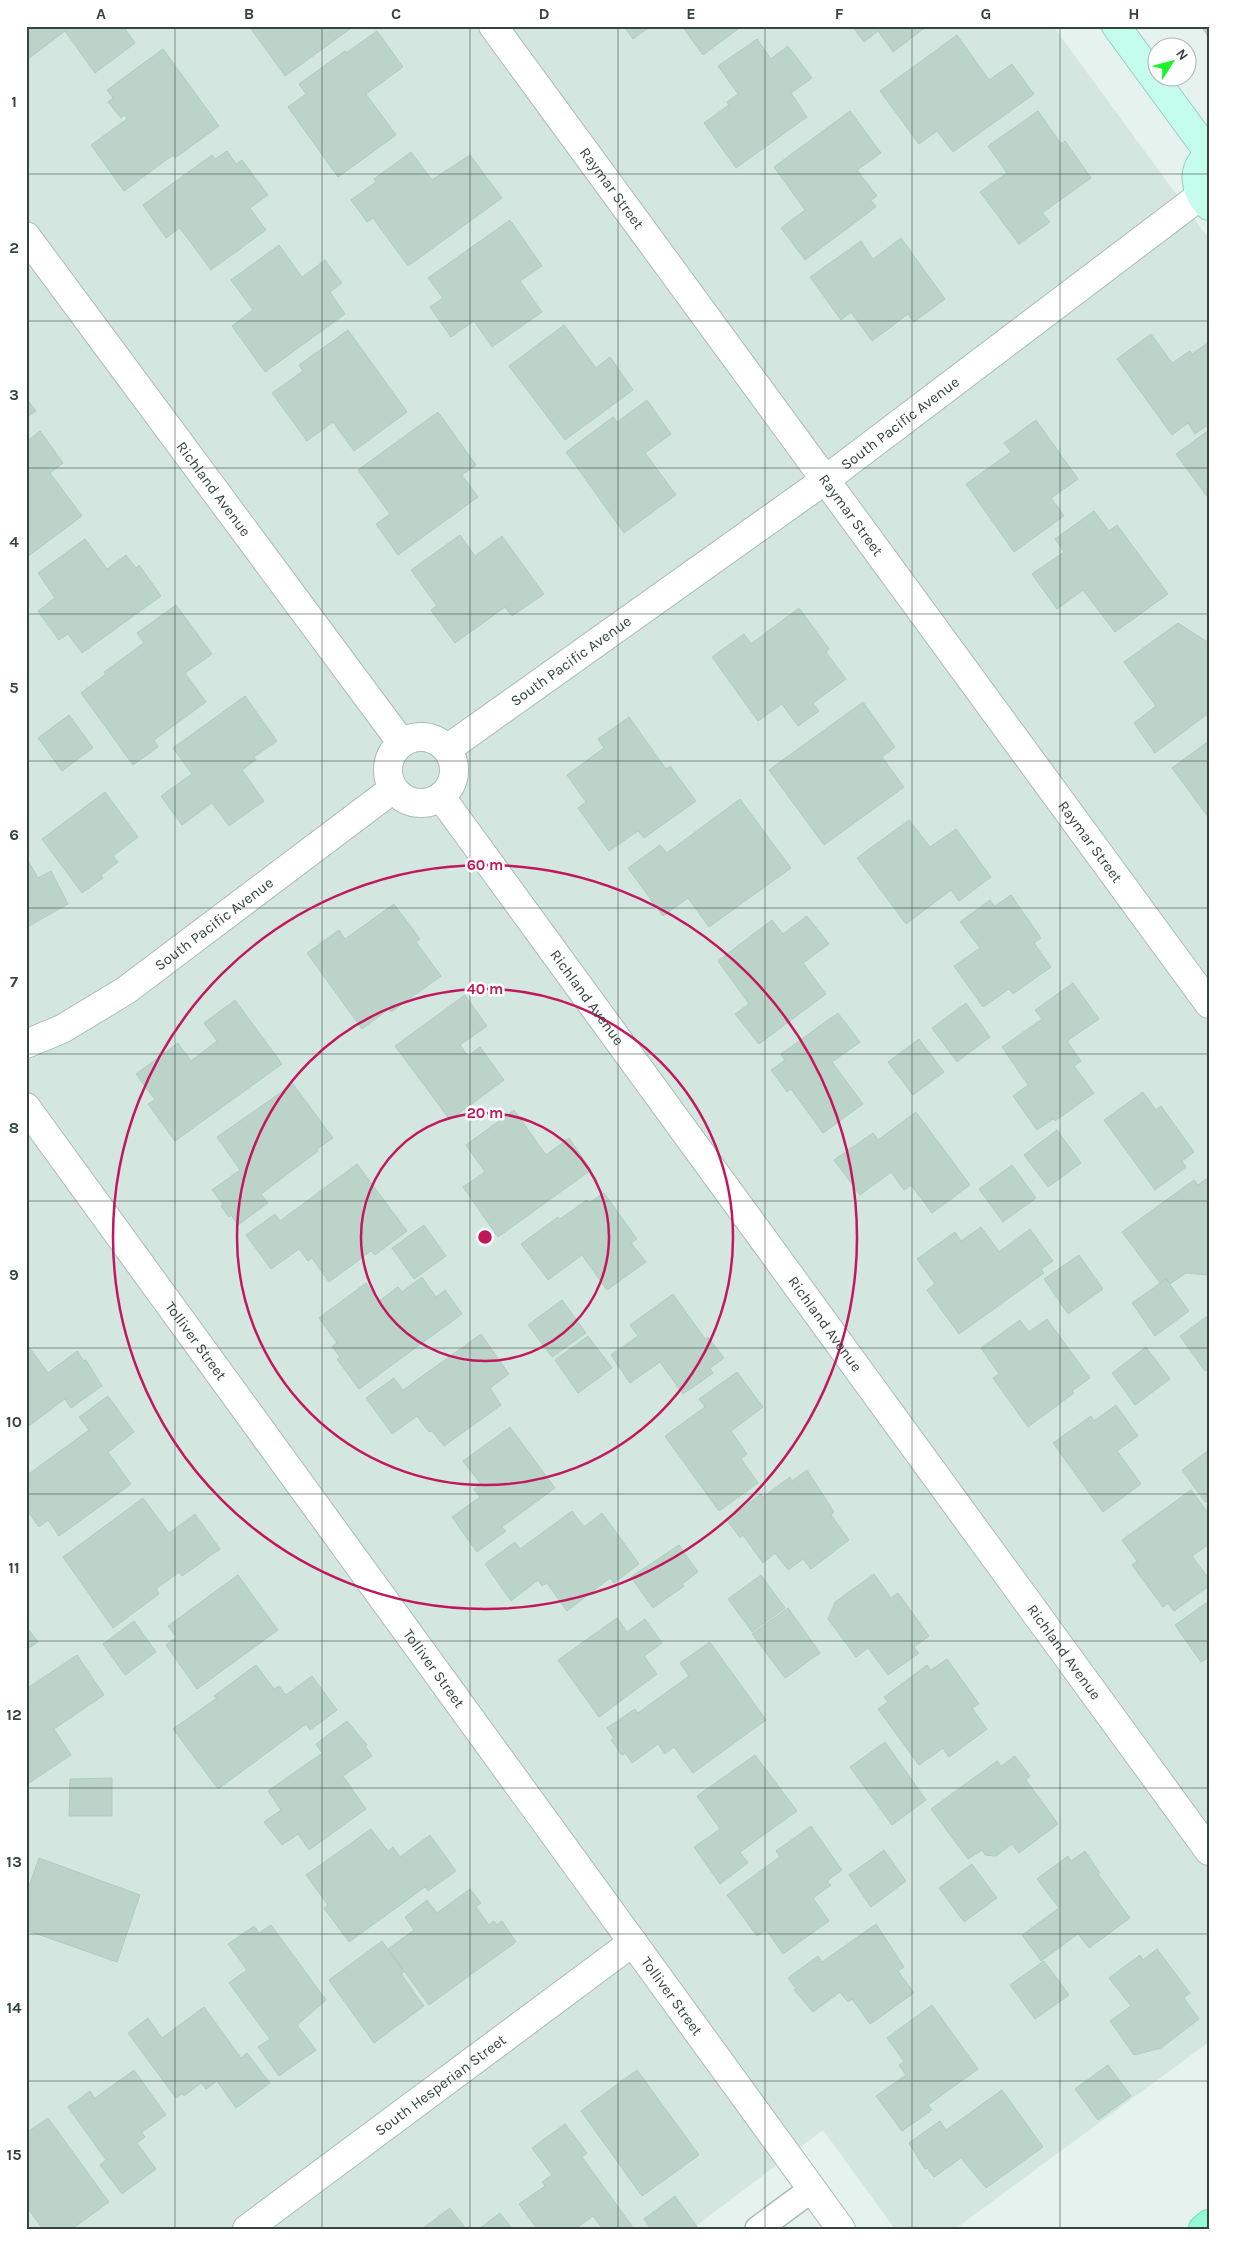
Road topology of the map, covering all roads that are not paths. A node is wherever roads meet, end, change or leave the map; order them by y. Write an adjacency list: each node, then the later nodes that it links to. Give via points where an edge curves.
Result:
1 (494, 26): 6 (street, Raymar Street)
2 (1116, 26): 3 (street)
3 (1209, 153): 4 (street, via 1198,168 1196,177)
4 (1204, 201): 6 (street, South Pacific Avenue)
5 (26, 236): 7 (street, Richland Avenue)
6 (825, 480): 8 (street, South Pacific Avenue); 11 (street, Raymar Street)
7 (401, 742): 8 (street, via 416,736 428,736); 9 (street, via 387,766)
8 (447, 749): 10 (street, via 452,757 453,779)
9 (393, 789): 10 (street, via 409,801 420,803); 12 (street, South Pacific Avenue, via 125,991 62,1028)
10 (441, 797): 14 (street, Richland Avenue)
11 (1209, 1004)
12 (26, 1044)
13 (26, 1107): 15 (street, Tolliver Street)
14 (1209, 1851)
15 (633, 1942): 16 (street, Tolliver Street); 18 (street, South Hesperian Street)
16 (812, 2189): 19 (lane); 20 (street, Tolliver Street)
17 (1209, 2224): 21 (main road)
18 (247, 2229)
19 (758, 2229)
20 (841, 2229)
21 (1203, 2229)

